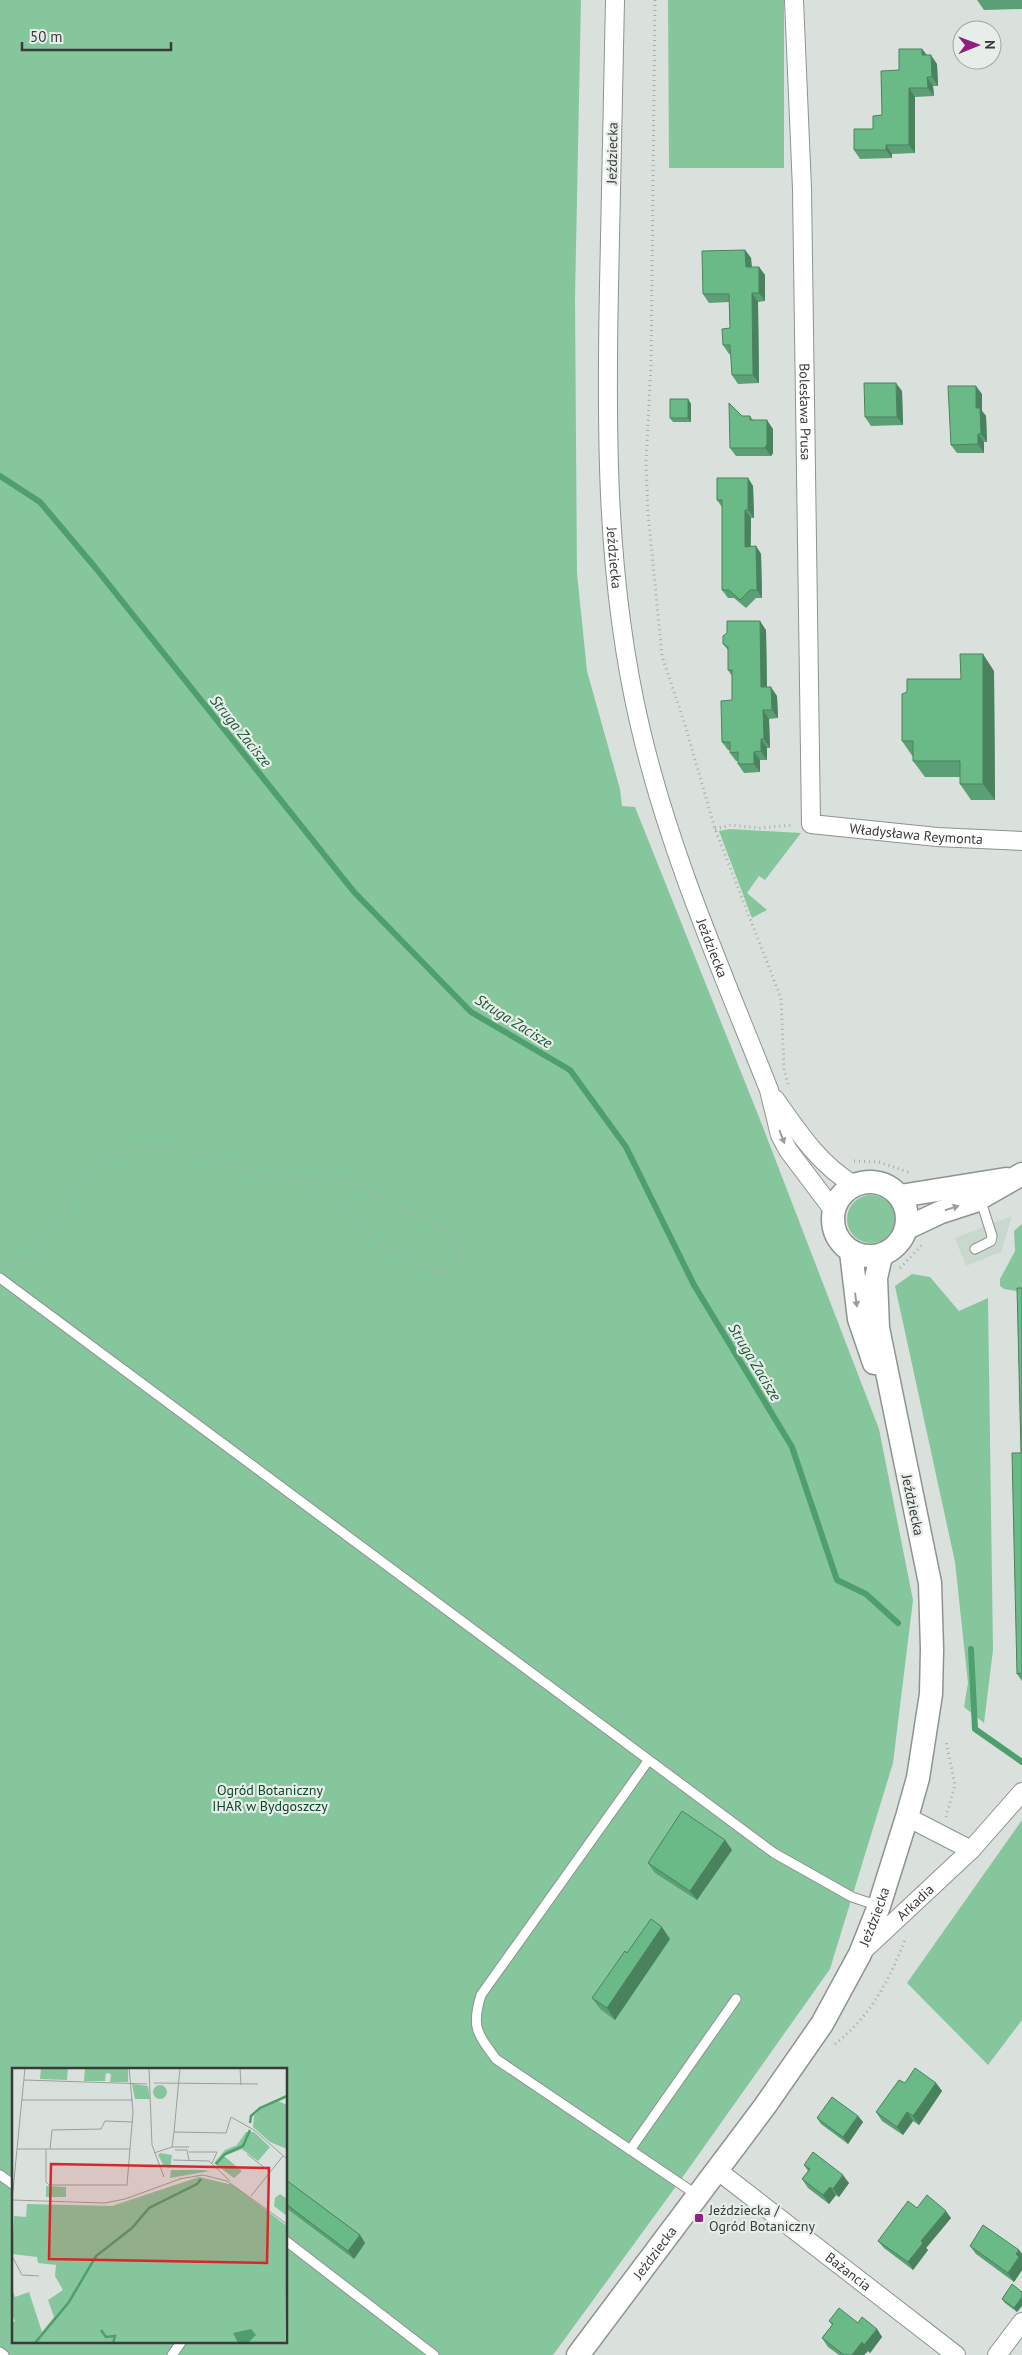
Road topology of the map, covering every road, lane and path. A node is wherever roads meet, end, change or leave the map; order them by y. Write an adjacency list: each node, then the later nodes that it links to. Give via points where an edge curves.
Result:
1 (615, 0): 7 (street, Jeździecka, via 608,354 610,520 616,596 639,725 661,811)
2 (655, 0): 5 (path, via 651,354 646,464 648,513 662,656)
3 (794, 0): 4 (street, Bolesława Prusa, via 802,189)
4 (811, 824): 5 (path, via 760,828 731,825); 6 (street, Władysława Reymonta, via 937,837)
5 (715, 829): 8 (path, via 781,998 784,1070)
6 (1022, 841)
7 (769, 1090): 12 (street, Jeździecka, via 818,1158); 16 (street, Jeździecka, one-way to 16, via 780,1135 788,1150)
8 (791, 1090)
9 (846, 1161): 13 (path, via 879,1162 933,1180)
10 (1017, 1176): 13 (street); 15 (street)
11 (301, 1180): 11 (path, via 388,1248 434,1271 449,1272 461,1261 463,1239 357,1185 326,1176); 22 (path, via 266,1177 164,1145 116,1155 84,1176 35,1255)
12 (854, 1185): 14 (street, via 879,1183); 16 (street, via 839,1198)
13 (936, 1192): 14 (street)
14 (900, 1196): 17 (street, via 908,1216)
15 (980, 1198): 17 (street, one-way to 15); 19 (lane, via 992,1236 991,1242)
16 (834, 1211): 20 (street, via 837,1236)
17 (907, 1228): 21 (street, via 902,1240)
18 (924, 1242): 23 (path)
19 (975, 1249)
20 (851, 1252): 21 (street); 25 (street, Jeździecka, one-way to 25, via 859,1319 870,1356)
21 (880, 1256): 25 (street, Jeździecka, via 876,1300 878,1328 888,1368)
22 (0, 1266)
23 (900, 1269)
24 (0, 1278): 26 (lane)
25 (890, 1396): 28 (street, Jeździecka, via 930,1583 931,1694 918,1778)
26 (648, 1761): 30 (lane, via 774,1853 852,1897); 33 (lane, via 481,1995 475,2016 480,2037 496,2059)
27 (1022, 1792): 29 (street, Arkadia)
28 (907, 1817): 29 (street); 30 (street, Jeździecka)
29 (971, 1850): 31 (street, Arkadia)
30 (879, 1906): 31 (street, Jeździecka)
31 (860, 1954): 34 (street, Jeździecka, via 804,2053)
32 (736, 1999): 33 (lane)
33 (630, 2150): 37 (lane)
34 (717, 2170): 37 (street, Jeździecka); 46 (street, Bażancia)
35 (0, 2175): 36 (lane)
36 (12, 2184)
37 (698, 2196): 45 (street, Jeździecka)
38 (288, 2243): 44 (lane)
39 (1022, 2322): 47 (street)
40 (181, 2342): 43 (lane)
41 (0, 2352): 42 (lane)
42 (4, 2355)
43 (172, 2355)
44 (434, 2355)
45 (578, 2355)
46 (956, 2355)
47 (997, 2355)

